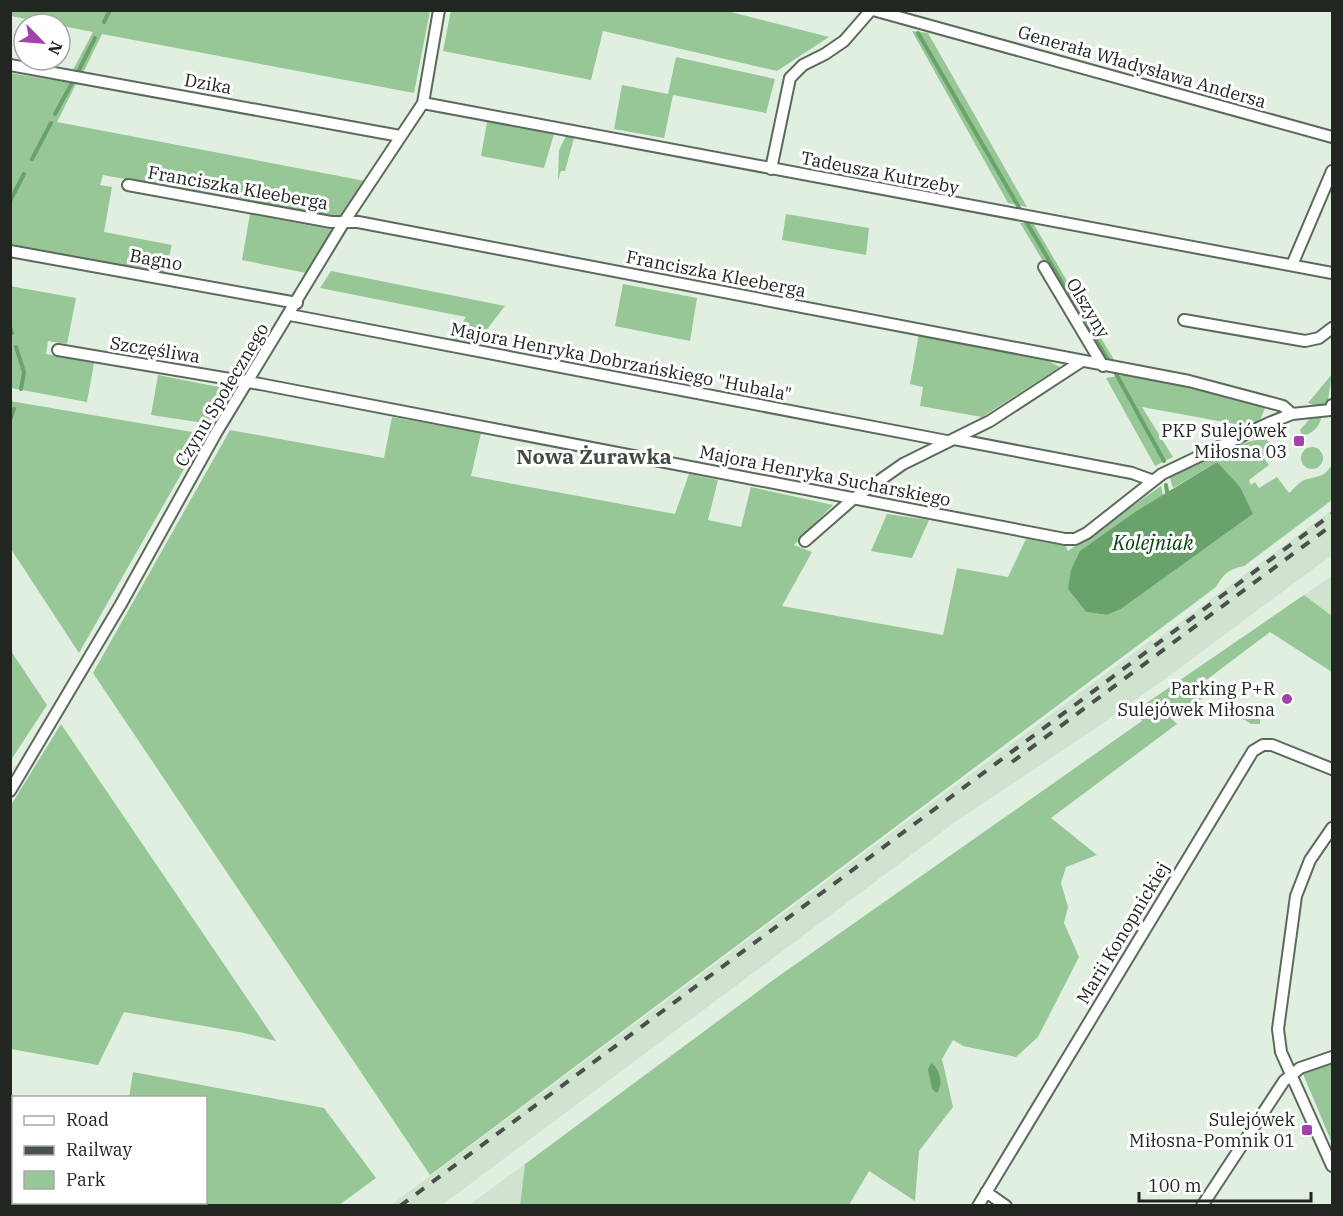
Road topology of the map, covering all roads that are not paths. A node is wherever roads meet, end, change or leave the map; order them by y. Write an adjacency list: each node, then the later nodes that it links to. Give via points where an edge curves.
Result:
1 (440, 10): 6 (street, Czynu Społecznego)
2 (872, 10): 4 (street, Generała Władysława Andersa); 9 (street, via 844,41 802,65 790,78)
3 (912, 10): 4 (street)
4 (918, 21): 8 (street, Generała Władysława Andersa)
5 (10, 64): 7 (street, Dzika)
6 (423, 103): 7 (street, Czynu Społecznego); 9 (street, Tadeusza Kutrzeby)
7 (400, 136): 12 (street, Czynu Społecznego)
8 (1332, 137)
9 (771, 169): 14 (street, Tadeusza Kutrzeby)
10 (1332, 171): 14 (street)
11 (128, 185): 12 (street, Franciszka Kleeberga)
12 (344, 222): 17 (street, Czynu Społecznego); 22 (street, Franciszka Kleeberga)
13 (10, 251): 17 (street, Bagno)
14 (1292, 266): 16 (street, Tadeusza Kutrzeby)
15 (1044, 267): 23 (street, Olszyny)
16 (1332, 273)
17 (297, 303): 18 (street, Czynu Społecznego)
18 (290, 315): 24 (street, Czynu Społecznego); 27 (street, Majora Henryka Dobrzańskiego "Hubala")
19 (1184, 320): 20 (street, via 1305,341 1319,338)
20 (1332, 328)
21 (58, 350): 24 (street, Szczęśliwa)
22 (1082, 361): 23 (street, Franciszka Kleeberga); 27 (street, via 990,421)
23 (1103, 366): 26 (street, Franciszka Kleeberga, via 1222,389 1283,406)
24 (247, 382): 29 (street, Majora Henryka Sucharskiego); 32 (street, Czynu Społecznego)
25 (1331, 408): 26 (street, Majora Henryka Sucharskiego)
26 (1292, 414): 28 (street, Majora Henryka Sucharskiego)
27 (950, 440): 28 (street, Majora Henryka Dobrzańskiego "Hubala", via 1132,473); 29 (street, via 903,464)
28 (1151, 480): 29 (street, Majora Henryka Sucharskiego, via 1101,524 1075,539)
29 (853, 499): 30 (street)
30 (806, 541)
31 (1332, 769): 37 (street, Marii Konopnickiej, via 1272,745 1253,751)
32 (10, 791)
33 (1332, 828): 35 (street, via 1306,869 1294,907 1278,1029 1281,1052)
34 (1332, 1057): 35 (street)
35 (1291, 1074): 36 (street); 40 (street)
36 (1332, 1166)
37 (986, 1192): 38 (street, Marii Konopnickiej); 39 (street)
38 (978, 1206)
39 (1006, 1206)
40 (1202, 1206)

